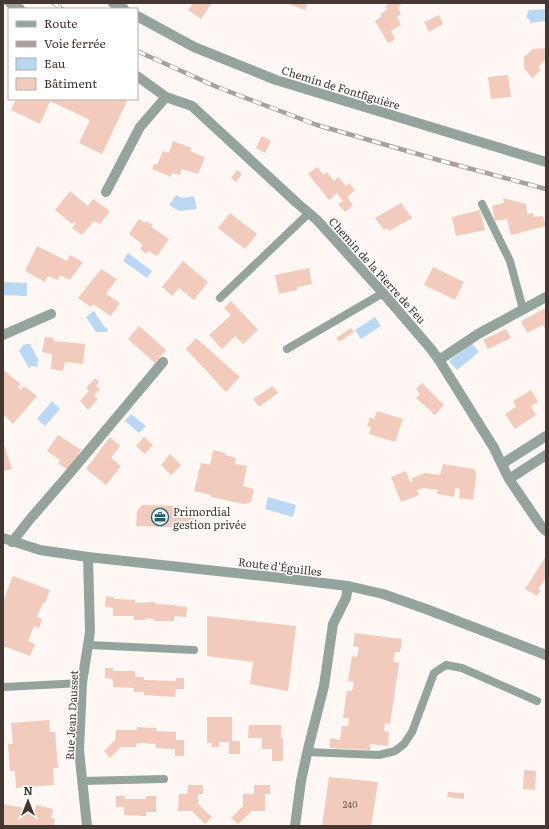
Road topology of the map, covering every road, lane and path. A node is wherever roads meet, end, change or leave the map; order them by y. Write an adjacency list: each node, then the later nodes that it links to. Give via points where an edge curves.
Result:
1 (113, 3): 2 (street)
2 (122, 8)
3 (138, 17): 6 (street, Chemin de Fontfiguière, via 194,47 276,80)
4 (138, 77): 5 (street, Chemin de la Pierre de Feu)
5 (166, 97): 7 (street, via 140,127); 9 (street, Chemin de la Pierre de Feu, via 192,106)
6 (546, 162)
7 (106, 192)
8 (482, 204): 13 (lane, via 510,261)
9 (309, 213): 10 (street, Chemin de la Pierre de Feu); 12 (lane)
10 (383, 293): 16 (lane); 17 (street, Chemin de la Pierre de Feu)
11 (546, 297): 13 (street)
12 (220, 298)
13 (523, 309): 17 (street)
14 (51, 314): 15 (street)
15 (3, 335)
16 (287, 349)
17 (439, 360): 21 (street, Chemin de la Pierre de Feu)
18 (163, 362): 24 (street, via 31,518)
19 (546, 436): 21 (street)
20 (546, 454): 22 (street)
21 (502, 464): 22 (street, Chemin de la Pierre de Feu)
22 (509, 479): 23 (street, Chemin de la Pierre de Feu)
23 (546, 531)
24 (8, 540): 25 (street, Route d'Éguilles, via 40,550)
25 (88, 557): 26 (street, Route d'Éguilles); 27 (street, Rue Jean Dausset)
26 (348, 586): 29 (street, Route d'Éguilles, via 383,594); 33 (street, via 346,598 333,624 324,686)
27 (89, 645): 28 (lane); 30 (street, Rue Jean Dausset)
28 (194, 650)
29 (546, 655)
30 (82, 683): 31 (lane); 35 (street, Rue Jean Dausset, via 79,750)
31 (4, 687)
32 (537, 701): 33 (lane, via 462,668 446,665 434,673 412,732 404,744 395,751 379,755)
33 (307, 752): 37 (street)
34 (164, 779): 35 (lane)
35 (82, 782): 36 (street, Rue Jean Dausset)
36 (87, 826)
37 (295, 826)

